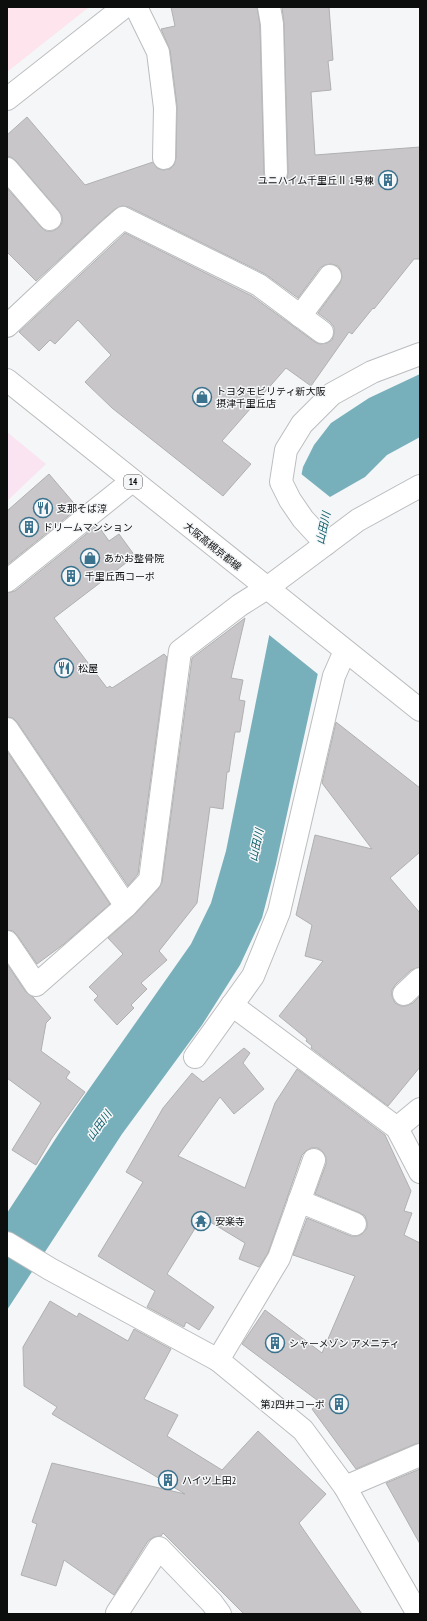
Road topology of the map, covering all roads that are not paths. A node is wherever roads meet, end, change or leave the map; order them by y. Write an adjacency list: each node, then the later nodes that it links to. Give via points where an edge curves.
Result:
1 (124, 7): 4 (street)
2 (136, 7): 5 (street, via 158,52 165,108)
3 (269, 7): 7 (street, via 272,24)
4 (7, 99)
5 (164, 158)
6 (7, 169): 8 (street)
7 (276, 173)
8 (50, 219)
9 (330, 276): 10 (street)
10 (300, 316): 11 (street, via 258,285 124,218); 12 (street)
11 (7, 326)
12 (322, 332)
13 (420, 354): 17 (street, via 372,372 332,394 302,424 286,450 281,482 303,519)
14 (7, 380): 15 (street, 大阪高槻京都線 / 14)
15 (132, 481): 18 (street); 19 (street, 大阪高槻京都線 / 14)
16 (420, 486): 17 (street, via 358,520)
17 (326, 544): 19 (street)
18 (7, 580)
19 (263, 586): 20 (street, 大阪高槻京都線 / 14); 23 (street, via 180,650 150,880)
20 (340, 647): 21 (street, 大阪高槻京都線 / 14); 27 (street, via 279,912 253,976)
21 (420, 710)
22 (7, 729): 23 (street)
23 (126, 906): 24 (street, via 36,985)
24 (7, 942)
25 (420, 979): 26 (street)
26 (404, 994)
27 (232, 1005): 28 (street); 30 (street)
28 (195, 1057)
29 (420, 1110): 30 (street)
30 (396, 1128): 32 (street)
31 (314, 1160): 33 (street)
32 (420, 1172)
33 (300, 1201): 34 (street); 36 (street, via 279,1258)
34 (355, 1224)
35 (7, 1243): 36 (street)
36 (218, 1360): 38 (street, via 303,1430)
37 (420, 1455): 38 (street)
38 (345, 1487): 41 (street)
39 (117, 1613): 40 (street, via 159,1548)
40 (220, 1614)
41 (418, 1614)

